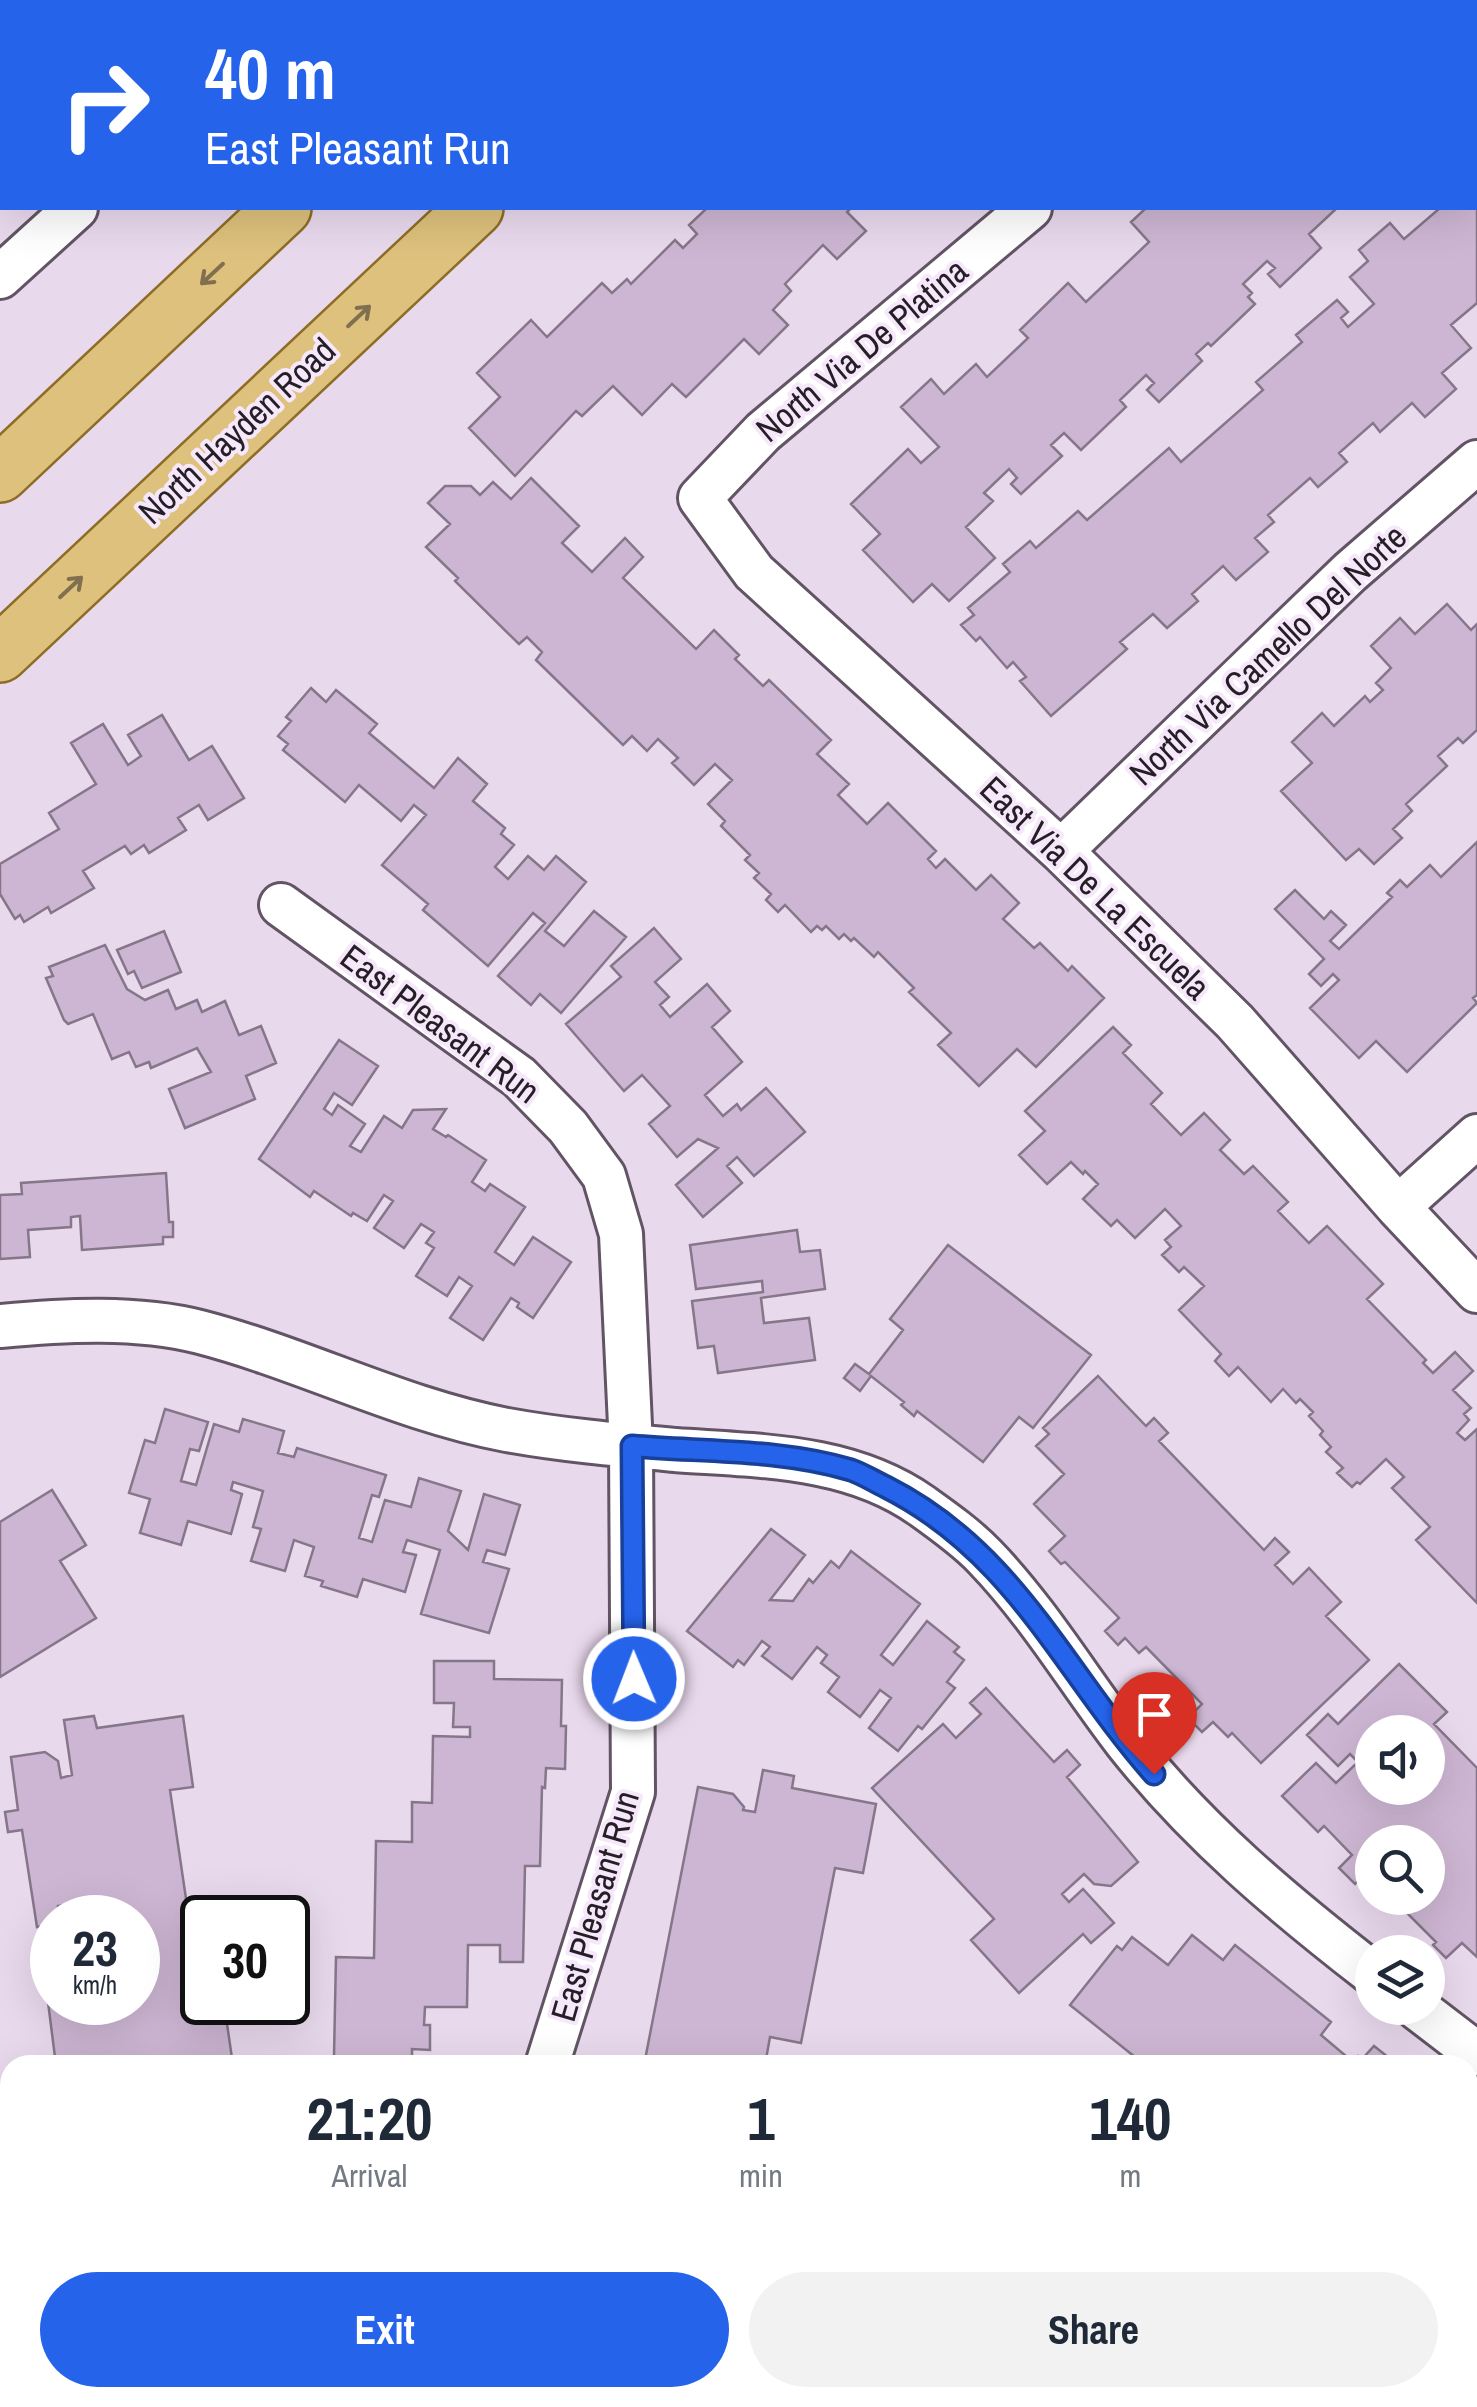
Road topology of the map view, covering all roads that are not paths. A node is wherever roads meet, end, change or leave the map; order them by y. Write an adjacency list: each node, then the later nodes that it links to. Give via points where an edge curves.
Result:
1 (74, 210): 5 (street)
2 (281, 210): 7 (main road, one-way to 7)
3 (473, 210): 9 (main road, North Hayden Road, one-way to 3)
4 (1028, 210): 8 (street, North Via De Platina, via 763,432)
5 (0, 277)
6 (1477, 462): 10 (street, North Via Camello Del Norte, via 1350,572)
7 (0, 474)
8 (700, 498): 10 (street, East Via De La Escuela, via 754,572)
9 (0, 654)
10 (1061, 851): 13 (street, East Via De La Escuela, via 1236,1022)
11 (281, 905): 16 (street, East Pleasant Run, via 519,1077 604,1176 622,1234)
12 (1477, 1136): 13 (street)
13 (1398, 1207): 14 (street, East Via De La Escuela)
14 (1477, 1291)
15 (0, 1326): 16 (street, via 128,1322 198,1332 444,1414 506,1430)
16 (632, 1446): 17 (street, via 853,1470 920,1504 984,1555 1128,1744 1207,1833); 20 (street, East Pleasant Run, via 633,1792)
17 (1355, 1960)
18 (1439, 2025): 19 (street)
19 (1477, 2054)
20 (551, 2055)

